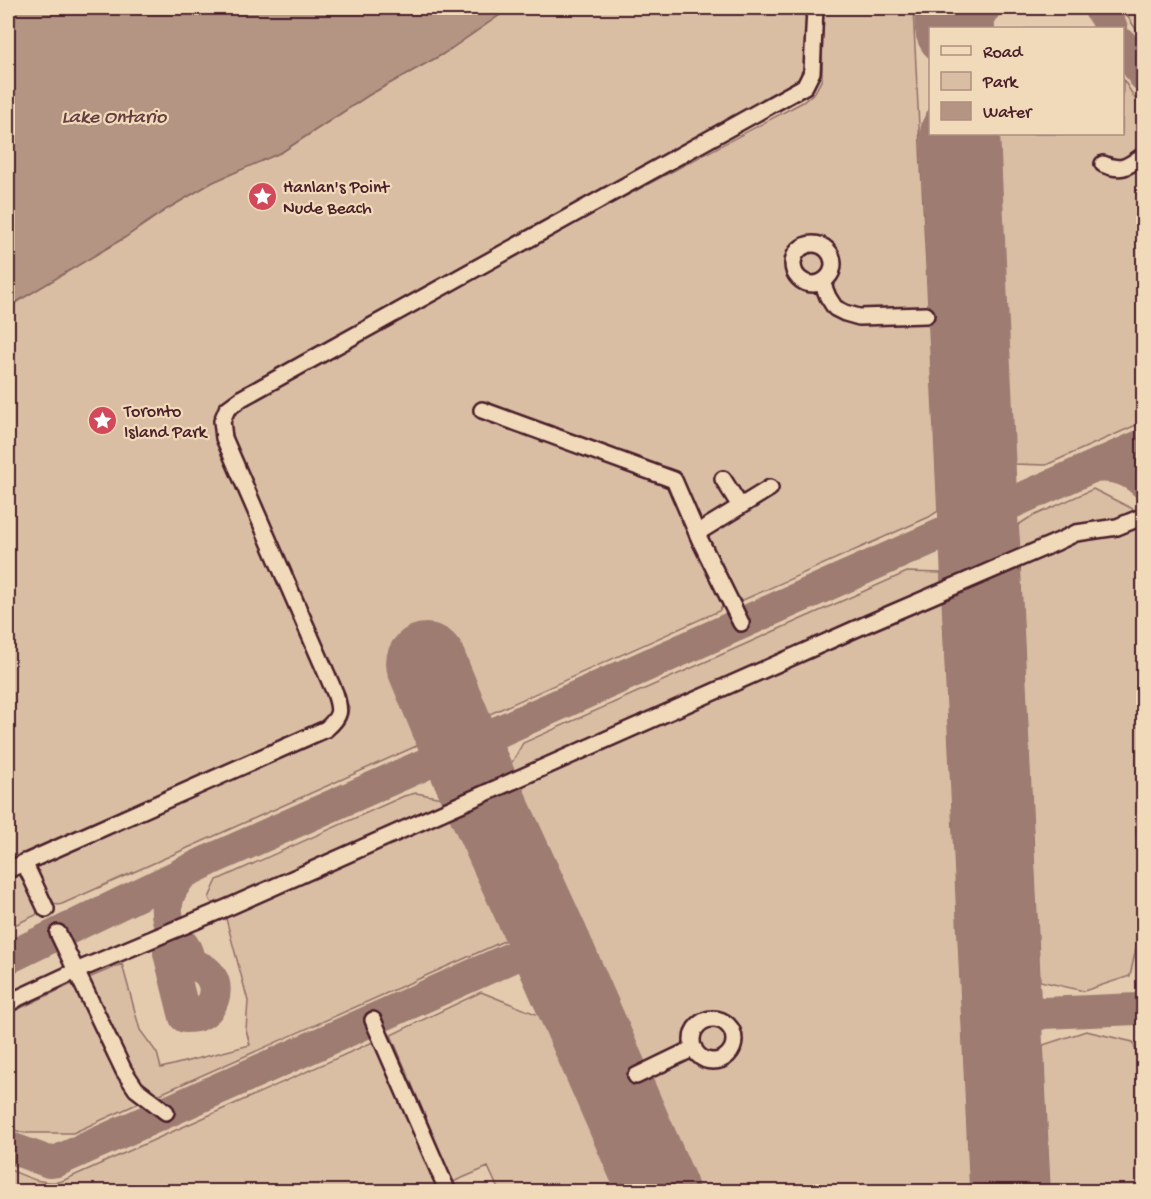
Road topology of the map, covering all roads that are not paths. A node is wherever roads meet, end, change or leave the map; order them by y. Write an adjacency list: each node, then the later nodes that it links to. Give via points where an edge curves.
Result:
1 (815, 8): 13 (lane, via 812,72 805,87 227,409 222,421 224,438 335,693 340,707 337,719 326,729)
2 (1143, 155): 3 (lane, via 1119,169)
3 (1103, 164)
4 (822, 282): 5 (lane, via 835,308 845,313 859,317)
5 (926, 315)
6 (482, 410): 11 (lane, via 674,480)
7 (723, 478): 9 (lane)
8 (770, 488): 9 (lane)
9 (741, 506): 11 (lane)
10 (1143, 516): 17 (lane, via 1117,527 1076,533 231,906)
11 (697, 532): 12 (lane)
12 (741, 623)
13 (24, 862): 14 (lane); 15 (lane)
14 (8, 870)
15 (46, 909)
16 (58, 933): 17 (lane)
17 (76, 970): 18 (lane); 22 (lane, via 124,1071 136,1089)
18 (8, 1005)
19 (373, 1020): 23 (lane)
20 (694, 1048): 21 (lane)
21 (636, 1076)
22 (166, 1112)
23 (448, 1191)

